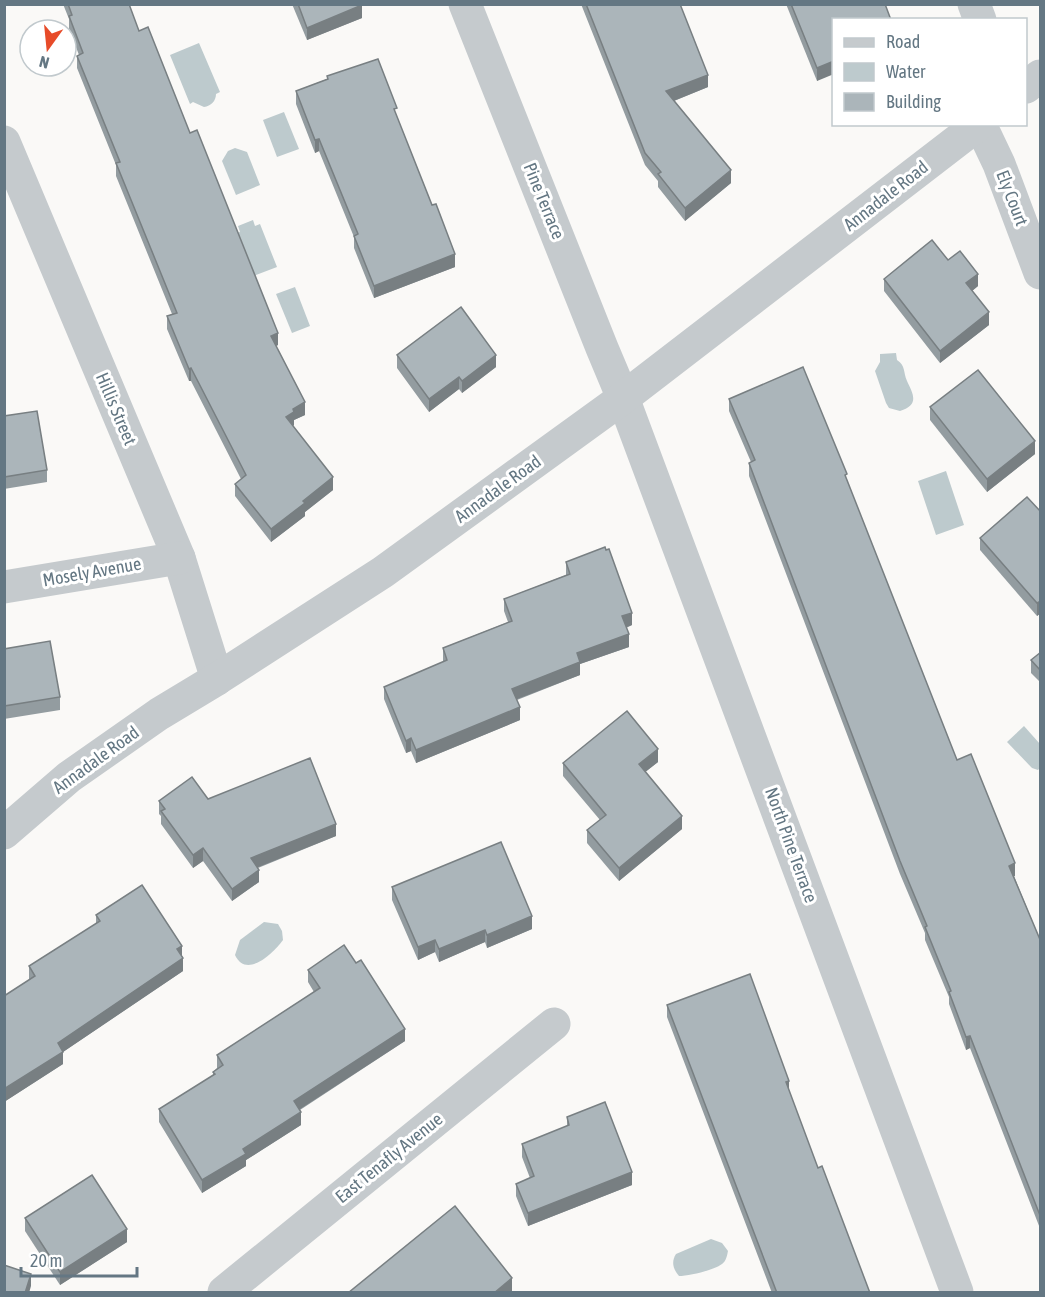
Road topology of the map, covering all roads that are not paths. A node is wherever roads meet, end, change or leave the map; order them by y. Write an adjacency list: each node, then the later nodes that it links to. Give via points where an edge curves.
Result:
1 (465, 4): 8 (street, Pine Terrace)
2 (1041, 76): 3 (street)
3 (1027, 86)
4 (976, 126): 8 (street, Annadale Road)
5 (980, 126): 7 (street, Ely Court)
6 (4, 142): 9 (street, Hillis Street)
7 (1041, 273)
8 (623, 398): 11 (street, Annadale Road, via 383,572); 15 (street, North Pine Terrace)
9 (179, 558): 10 (street, Mosely Avenue); 11 (street, Hillis Street)
10 (4, 587)
11 (217, 680): 12 (street, Annadale Road, via 159,714 69,777)
12 (4, 833)
13 (554, 1024): 14 (street, East Tenafly Avenue)
14 (224, 1293)
15 (957, 1293)

